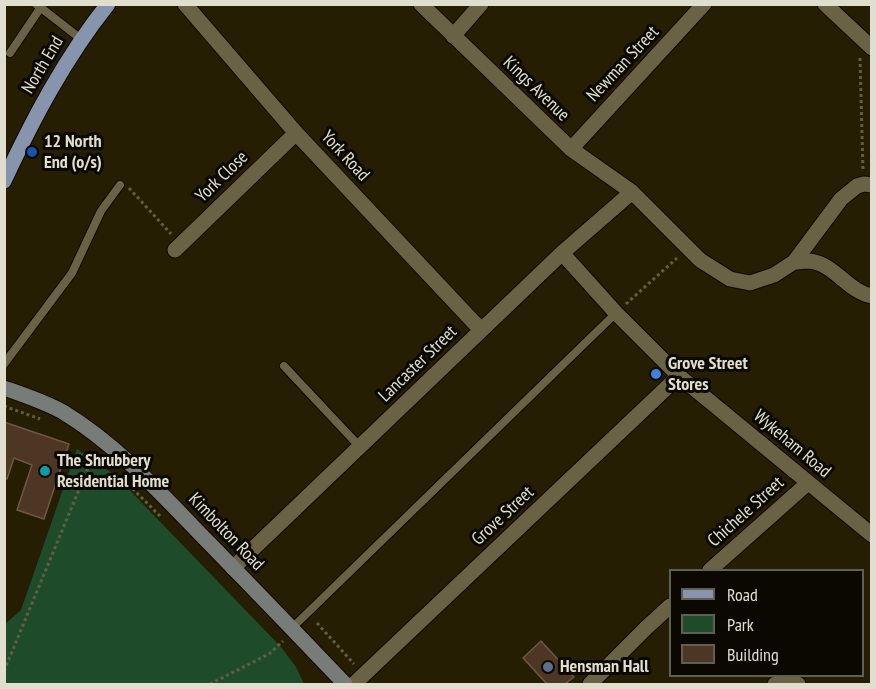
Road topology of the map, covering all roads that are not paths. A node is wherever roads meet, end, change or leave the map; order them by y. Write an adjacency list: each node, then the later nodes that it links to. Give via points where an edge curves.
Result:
1 (108, 4): 9 (main road, North End)
2 (185, 4): 12 (street, York Road)
3 (421, 4): 8 (street, Kings Avenue)
4 (481, 4): 8 (street)
5 (704, 4): 13 (street, Newman Street)
6 (825, 4): 10 (street)
7 (40, 6): 9 (lane); 11 (lane)
8 (453, 36): 13 (street, Kings Avenue)
9 (81, 39): 14 (main road, North End, via 23,140)
10 (869, 46)
11 (10, 53)
12 (296, 133): 18 (street, York Close); 23 (street, York Road)
13 (571, 149): 17 (street, Kings Avenue)
14 (4, 182)
15 (868, 184): 20 (street, via 857,186 841,199)
16 (124, 186): 24 (lane, via 101,211 72,273)
17 (632, 192): 19 (street, Lancaster Street); 20 (street, Kings Avenue, via 700,260 730,279 750,283 774,275)
18 (178, 247)
19 (562, 253): 22 (street, Wykeham Road); 23 (street, Lancaster Street)
20 (794, 262): 21 (street, via 811,261 825,266 860,294)
21 (872, 296)
22 (616, 313): 26 (street, Wykeham Road); 34 (lane)
23 (481, 330): 28 (street, Lancaster Street)
24 (4, 364)
25 (284, 366): 28 (lane)
26 (680, 376): 29 (street, Wykeham Road); 35 (street, Grove Street)
27 (4, 388): 31 (main road, Kimbolton Road, via 62,412 95,444 158,491)
28 (360, 447): 31 (street, Lancaster Street)
29 (808, 483): 30 (street, Wykeham Road); 32 (street, Chichele Street)
30 (872, 535)
31 (233, 568): 34 (main road, Kimbolton Road)
32 (711, 569)
33 (669, 607): 37 (street)
34 (292, 628): 36 (main road, Kimbolton Road)
35 (358, 680)
36 (345, 684)
37 (590, 684)
38 (775, 684): 39 (street)
39 (798, 684)

